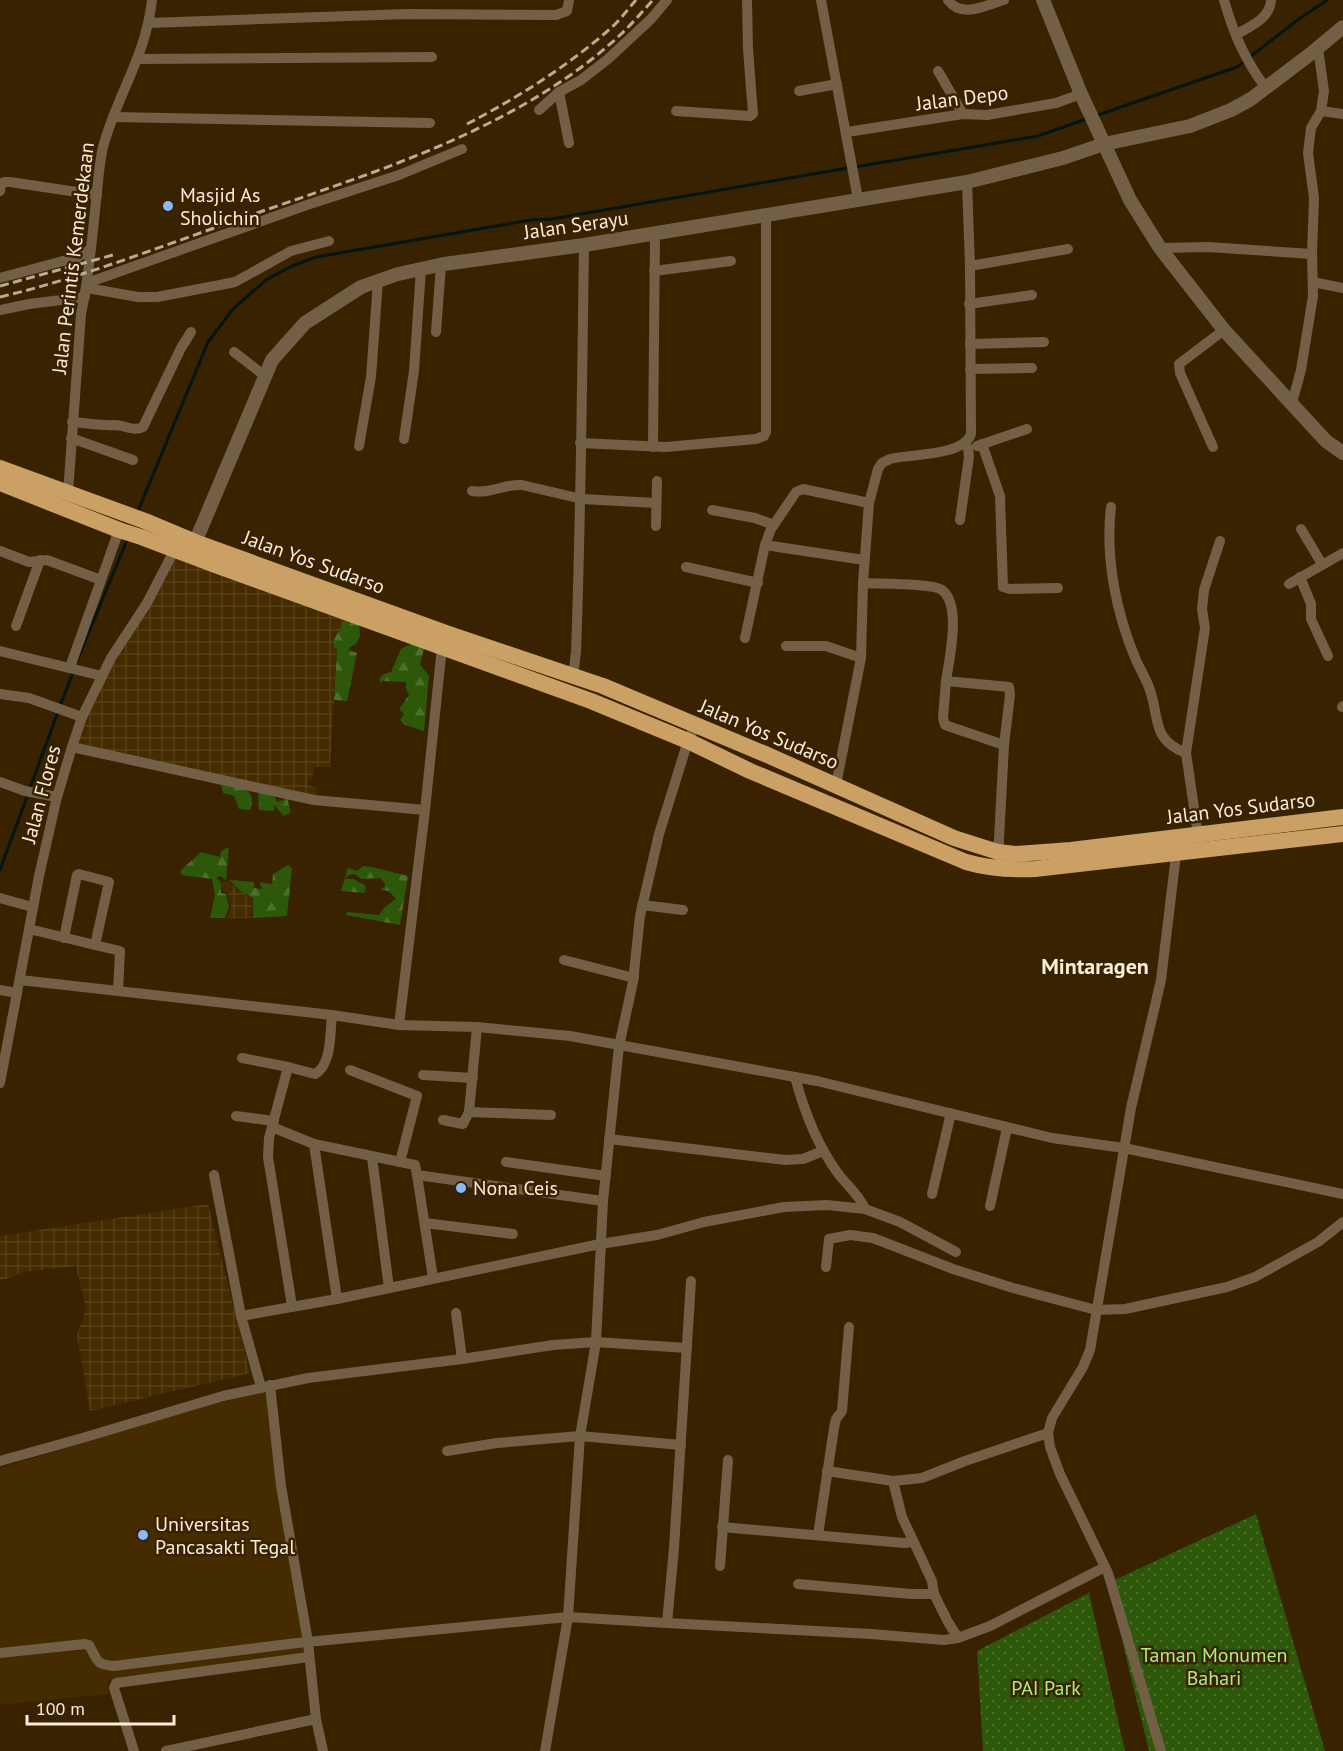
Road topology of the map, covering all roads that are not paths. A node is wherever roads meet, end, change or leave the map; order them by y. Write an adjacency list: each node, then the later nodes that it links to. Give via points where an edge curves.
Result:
1 (152, 0): 11 (street, Jalan Perintis Kemerdekaan)
2 (569, 0): 11 (street, via 567,11 556,15 408,14)
3 (667, 0): 21 (street, via 608,59)
4 (747, 0): 24 (street, via 753,114)
5 (821, 0): 18 (street)
6 (948, 0): 7 (street, via 953,7 963,10)
7 (1004, 0)
8 (1043, 0): 22 (street)
9 (1224, 0): 13 (street)
10 (1271, 0): 13 (street, via 1264,17)
11 (149, 23): 16 (street, Jalan Perintis Kemerdekaan)
12 (1343, 27): 14 (street, Jalan Serayu)
13 (1236, 35): 19 (street, via 1250,67)
14 (1318, 48): 19 (street, Jalan Serayu); 25 (street, via 1324,91)
15 (432, 57): 16 (street)
16 (138, 59): 28 (street, Jalan Perintis Kemerdekaan)
17 (938, 71): 26 (street)
18 (837, 84): 20 (street); 30 (street)
19 (1266, 88): 32 (street, Jalan Serayu, via 1232,110 1190,126)
20 (799, 91)
21 (559, 92): 23 (street); 31 (street)
22 (1081, 94): 26 (street, Jalan Depo, via 1056,103 987,115); 32 (street)
23 (540, 110)
24 (676, 111)
25 (1321, 111): 27 (street); 45 (street, via 1311,128 1308,144 1314,198)
26 (963, 114): 30 (street, Jalan Depo)
27 (1343, 114)
28 (113, 117): 29 (street); 36 (street, Jalan Perintis Kemerdekaan, via 103,148)
29 (430, 123)
30 (847, 132): 37 (street)
31 (569, 143)
32 (1104, 144): 34 (street, Jalan Serayu); 42 (street, via 1130,200)
33 (462, 149): 55 (street)
34 (967, 182): 37 (street, Jalan Serayu); 48 (street)
35 (0, 191): 36 (street, via 1,184 10,182)
36 (97, 195): 43 (street, Jalan Perintis Kemerdekaan)
37 (858, 199): 38 (street, Jalan Serayu)
38 (766, 213): 39 (street, Jalan Serayu); 77 (street, via 766,432 756,439)
39 (655, 233): 41 (street, Jalan Serayu); 50 (street)
40 (329, 241): 55 (street, via 291,251 235,282 220,285 157,297)
41 (584, 245): 47 (street, Jalan Serayu); 73 (street)
42 (1160, 248): 45 (street, via 1208,246); 59 (street)
43 (91, 249): 51 (street, via 78,257); 55 (street, Jalan Perintis Kemerdekaan)
44 (1068, 249): 48 (street)
45 (1312, 254): 53 (street)
46 (732, 261): 50 (street)
47 (441, 264): 49 (street, Jalan Serayu); 61 (street)
48 (970, 266): 57 (street)
49 (421, 269): 52 (street, Jalan Serayu); 72 (street, via 414,371)
50 (654, 271): 77 (street)
51 (0, 278)
52 (378, 281): 67 (street, Jalan Serayu, via 361,287 305,323 272,360); 75 (street, via 371,377)
53 (1313, 282): 54 (street); 68 (street, via 1310,320)
54 (1343, 288)
55 (86, 289): 58 (street); 69 (street, Jalan Perintis Kemerdekaan)
56 (1032, 295): 57 (street)
57 (969, 304): 63 (street)
58 (0, 310)
59 (1224, 330): 68 (street); 78 (street, via 1179,364)
60 (191, 332): 69 (street, via 143,427)
61 (436, 332)
62 (1044, 342): 63 (street)
63 (970, 344): 66 (street)
64 (234, 352): 67 (street)
65 (1032, 368): 66 (street)
66 (970, 369): 76 (street, via 971,434)
67 (265, 376): 99 (street, Jalan Serayu)
68 (1292, 403): 79 (street, via 1326,441)
69 (72, 422): 71 (street, Jalan Perintis Kemerdekaan)
70 (1027, 429): 74 (street)
71 (72, 438): 80 (street); 86 (street, Jalan Perintis Kemerdekaan)
72 (404, 439)
73 (580, 443): 77 (street); 85 (street)
74 (982, 444): 76 (street); 111 (street, via 1000,496 1003,587)
75 (359, 446)
76 (967, 446): 88 (street, via 886,461 878,469); 91 (street)
77 (653, 447)
78 (1213, 447)
79 (1343, 453)
80 (133, 460)
81 (0, 468): 86 (highway)
82 (657, 481): 87 (street)
83 (0, 483): 86 (highway)
84 (472, 491): 85 (street, via 490,492 515,484)
85 (582, 499): 87 (street); 121 (street)
86 (66, 501): 94 (highway, via 116,510); 96 (highway)
87 (656, 502): 93 (street)
88 (869, 503): 92 (street, via 798,489); 103 (street)
89 (1111, 507): 129 (street, via 1110,565 1119,608 1152,695 1160,730 1173,748)
90 (712, 510): 92 (street)
91 (960, 520)
92 (774, 525): 98 (street)
93 (656, 526)
94 (143, 529): 96 (highway); 99 (highway)
95 (1301, 529): 104 (street)
96 (121, 531): 107 (street)
97 (1220, 542): 129 (street, via 1204,590 1205,628)
98 (765, 545): 103 (street); 108 (street)
99 (188, 548): 115 (highway, Jalan Yos Sudarso); 120 (street, Jalan Flores, via 147,603); 121 (highway, Jalan Yos Sudarso)
100 (0, 551): 102 (street, via 29,562)
101 (1343, 553): 104 (street)
102 (40, 560): 107 (street); 112 (street)
103 (864, 560): 109 (street)
104 (1322, 564): 106 (street)
105 (686, 567): 108 (street)
106 (1300, 577): 110 (street); 117 (street, via 1311,604 1311,619)
107 (101, 580): 119 (street)
108 (758, 583): 113 (street)
109 (863, 583): 118 (street); 122 (street, via 943,590 953,620)
110 (1288, 584)
111 (1058, 588)
112 (16, 626)
113 (745, 638)
114 (786, 646): 118 (street, via 826,646)
115 (442, 647): 126 (highway, Jalan Yos Sudarso); 133 (street)
116 (0, 651): 119 (street)
117 (1328, 656)
118 (861, 658): 131 (street)
119 (76, 668): 120 (street)
120 (102, 676): 124 (street, Jalan Flores)
121 (573, 677): 125 (highway, Jalan Yos Sudarso)
122 (946, 681): 127 (street, via 942,718 945,725); 127 (street, via 1009,687)
123 (0, 694): 124 (street, via 29,698)
124 (82, 717): 128 (street, Jalan Flores)
125 (695, 726): 126 (street); 131 (highway, Jalan Yos Sudarso)
126 (688, 741): 139 (highway, Jalan Yos Sudarso, via 966,862); 141 (street)
127 (1004, 745): 138 (street)
128 (72, 747): 132 (street, Jalan Flores); 133 (street, via 314,800)
129 (1186, 753): 136 (street)
130 (0, 782): 132 (street)
131 (836, 785): 138 (highway, Jalan Yos Sudarso, via 954,838)
132 (57, 797): 142 (street, Jalan Flores)
133 (425, 810): 154 (street)
134 (1343, 817): 136 (highway, Jalan Yos Sudarso)
135 (1343, 834): 137 (highway, Jalan Yos Sudarso)
136 (1198, 835): 137 (highway, Jalan Yos Sudarso)
137 (1177, 845): 138 (highway, Jalan Yos Sudarso); 139 (highway, Jalan Yos Sudarso, via 1059,867); 173 (street, via 1158,996)
138 (998, 852): 139 (street)
139 (998, 870)
140 (0, 898): 142 (street)
141 (642, 905): 143 (street); 148 (street)
142 (33, 907): 144 (street, Jalan Flores)
143 (683, 909)
144 (29, 929): 145 (street); 149 (street, Jalan Flores)
145 (64, 938): 146 (street); 146 (street, via 79,874 109,882)
146 (95, 945): 151 (street, via 120,951)
147 (564, 960): 148 (street)
148 (634, 978): 156 (street)
149 (20, 980): 151 (street); 152 (street, Jalan Flores)
150 (0, 990): 152 (street)
151 (118, 991): 153 (street)
152 (17, 993): 163 (street, Jalan Flores)
153 (332, 1015): 154 (street); 158 (street, via 322,1069 315,1074)
154 (399, 1025): 155 (street)
155 (477, 1027): 156 (street, via 570,1036); 162 (street)
156 (619, 1046): 161 (street); 171 (street)
157 (242, 1058): 158 (street)
158 (288, 1067): 169 (street)
159 (350, 1070): 176 (street, via 417,1096)
160 (423, 1075): 162 (street)
161 (795, 1077): 165 (street); 174 (street, via 805,1113)
162 (474, 1078): 164 (street)
163 (0, 1083)
164 (469, 1112): 166 (street); 168 (street, via 463,1124)
165 (951, 1113): 170 (street); 181 (street)
166 (551, 1115)
167 (236, 1116): 169 (street)
168 (443, 1120)
169 (273, 1124): 172 (street); 196 (street, via 268,1157)
170 (1007, 1128): 173 (street); 184 (street)
171 (609, 1139): 174 (street, via 785,1160 803,1159); 180 (street)
172 (314, 1144): 175 (street); 195 (street)
173 (1124, 1148): 182 (street); 197 (street)
174 (823, 1151): 185 (street)
175 (372, 1156): 176 (street); 194 (street)
176 (400, 1162): 179 (street, via 415,1165)
177 (506, 1162): 180 (street)
178 (214, 1175): 199 (street)
179 (417, 1175): 183 (street); 187 (street)
180 (606, 1176): 183 (street)
181 (932, 1194)
182 (1343, 1194)
183 (603, 1201): 189 (street)
184 (990, 1206)
185 (866, 1209): 189 (street, via 827,1205 784,1207); 190 (street)
186 (1343, 1222): 197 (street, via 1318,1242 1255,1277 1227,1287 1148,1305)
187 (425, 1223): 188 (street); 192 (street)
188 (513, 1234)
189 (600, 1244): 192 (street); 201 (street)
190 (956, 1252)
191 (826, 1267): 197 (street, via 828,1242 832,1237 850,1234 873,1238 1013,1288)
192 (433, 1278): 194 (street)
193 (691, 1281): 202 (street)
194 (389, 1288): 195 (street)
195 (337, 1299): 196 (street)
196 (292, 1306): 199 (street)
197 (1096, 1310): 205 (street, via 1087,1358 1052,1418)
198 (456, 1313): 203 (street)
199 (241, 1316): 204 (street)
200 (849, 1327): 211 (street, via 842,1411 836,1420)
201 (596, 1342): 202 (street); 203 (street); 206 (street)
202 (687, 1348): 207 (street)
203 (462, 1359): 204 (street)
204 (265, 1386): 210 (street); 223 (street)
205 (1048, 1433): 212 (street, via 928,1477); 217 (street, via 1060,1474)
206 (580, 1437): 207 (street); 208 (street); 220 (street)
207 (681, 1445): 221 (street)
208 (447, 1451)
209 (728, 1460): 213 (street)
210 (0, 1461)
211 (827, 1471): 212 (street); 214 (street)
212 (893, 1481): 215 (street)
213 (722, 1527): 214 (street); 216 (street)
214 (819, 1535): 215 (street)
215 (913, 1542): 219 (street, via 933,1581)
216 (720, 1566)
217 (1105, 1567): 222 (street, via 1011,1616); 231 (street)
218 (798, 1584): 219 (street)
219 (934, 1594): 222 (street)
220 (568, 1617): 221 (street); 223 (street); 230 (street)
221 (667, 1623): 222 (street)
222 (958, 1638)
223 (308, 1642): 224 (street, via 114,1666 101,1665 85,1644); 225 (street)
224 (0, 1653)
225 (309, 1658): 226 (street); 227 (street, via 116,1683 114,1688)
226 (316, 1719): 228 (street); 229 (street)
227 (134, 1751)
228 (166, 1751)
229 (323, 1751)
230 (545, 1751)
231 (1161, 1751)

